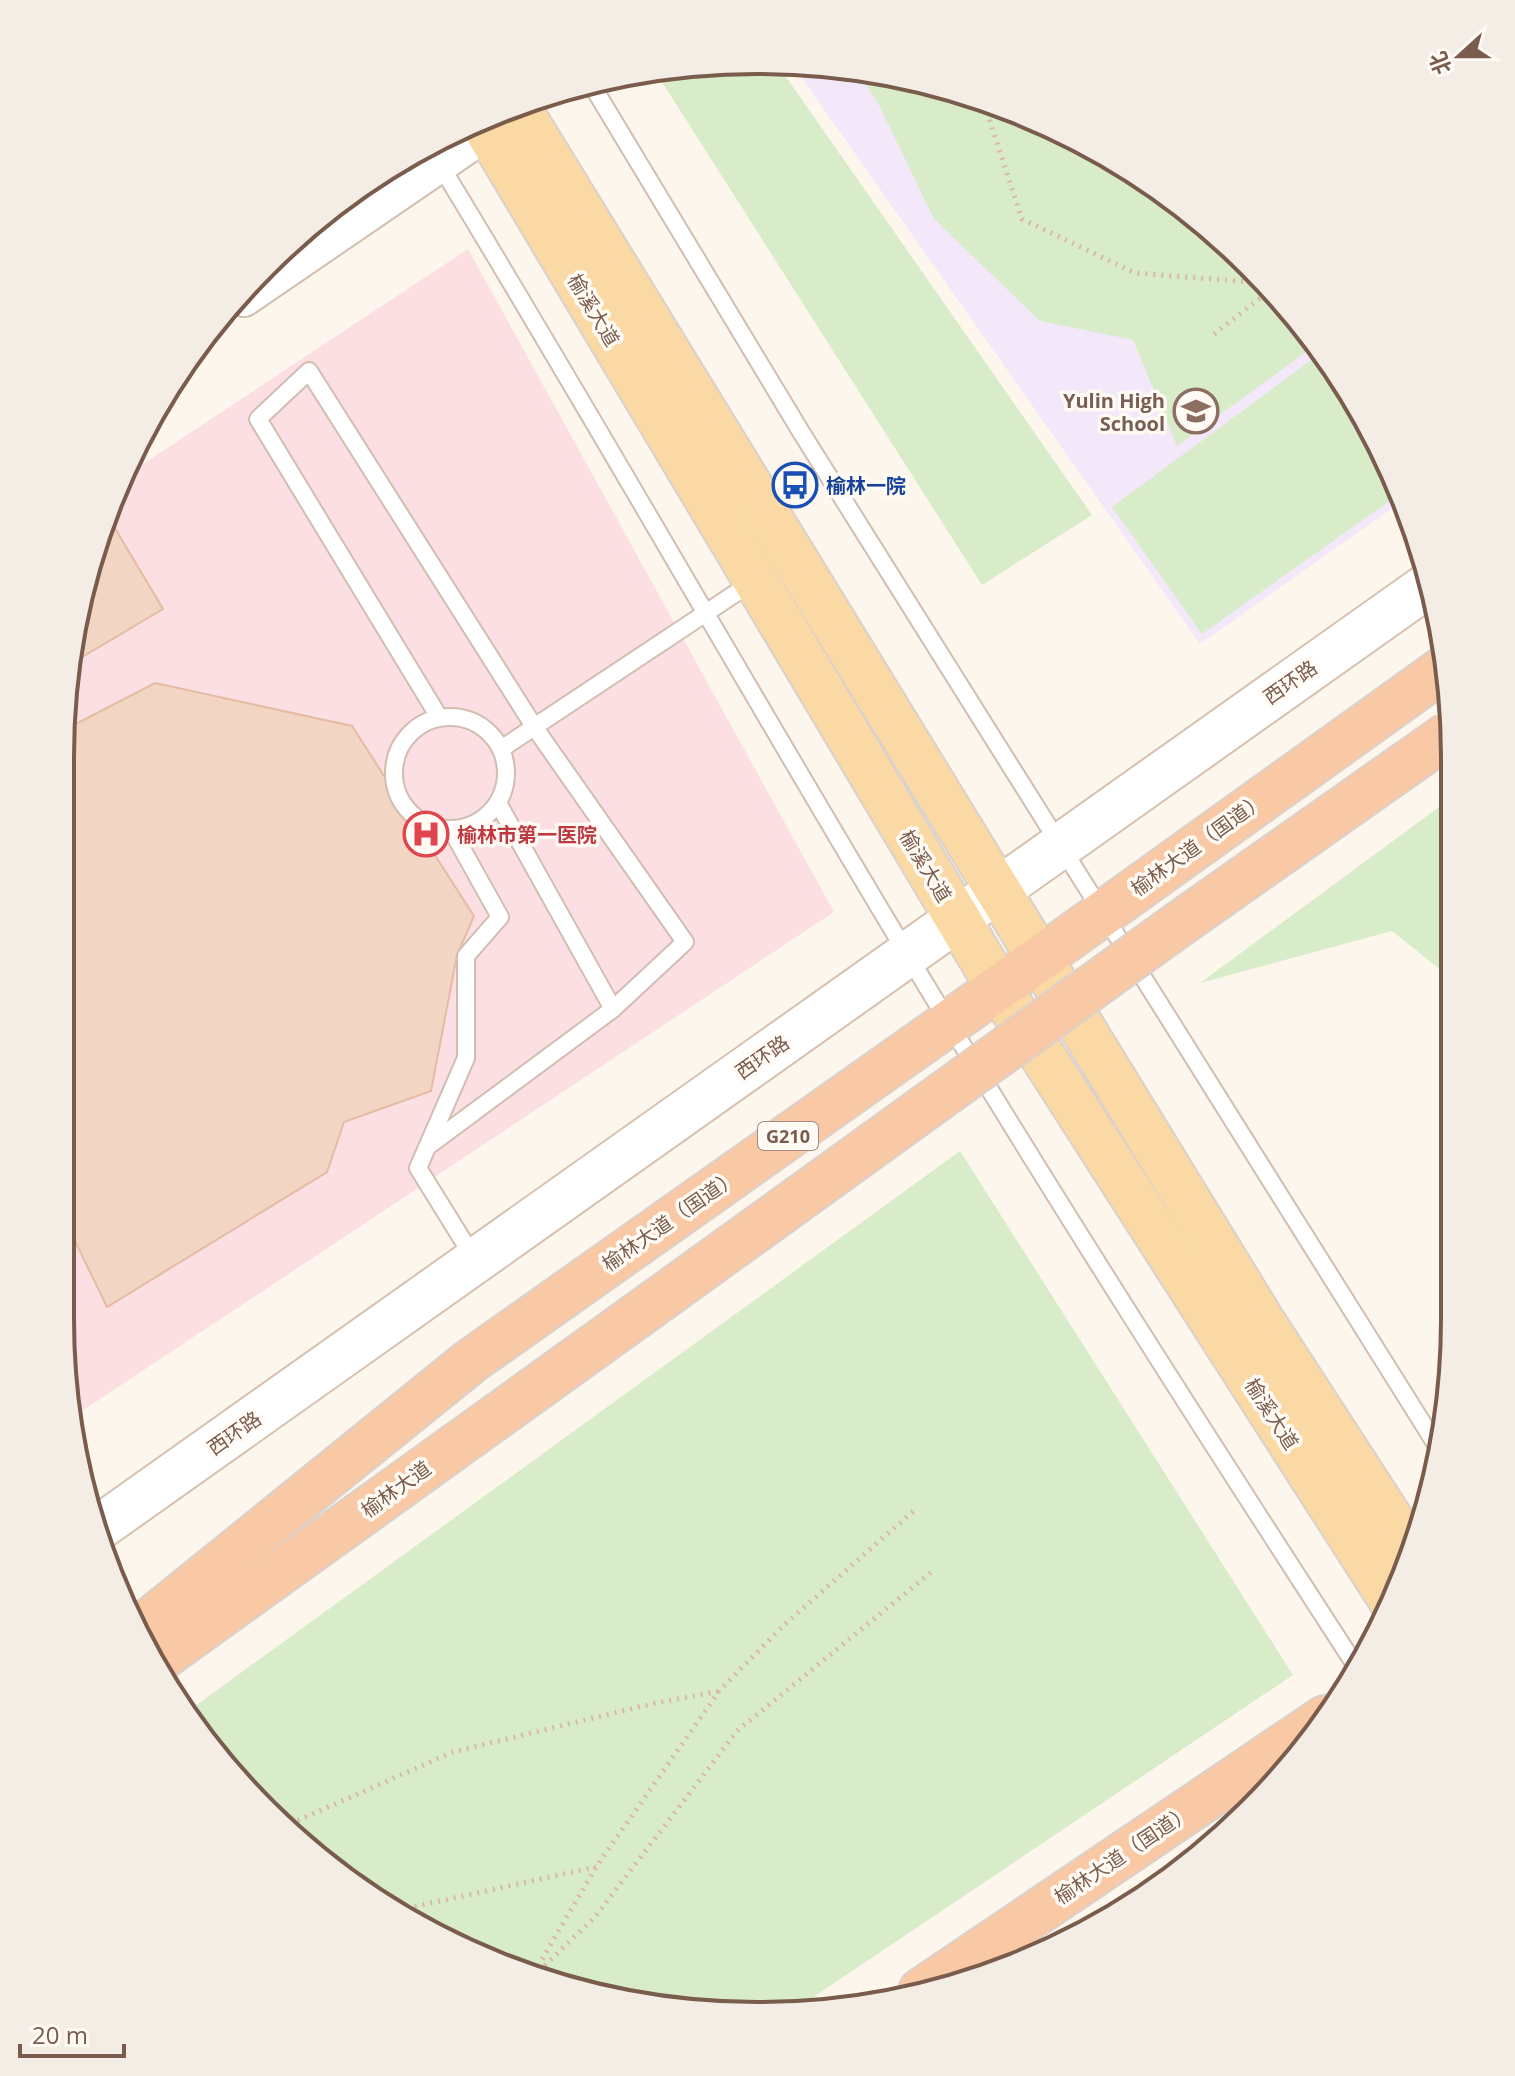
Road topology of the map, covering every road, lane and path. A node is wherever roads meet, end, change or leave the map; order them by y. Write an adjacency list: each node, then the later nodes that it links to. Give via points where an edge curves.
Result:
1 (597, 93): 21 (lane)
2 (988, 114): 8 (path, via 1022,219 1135,273)
3 (498, 125): 11 (main road, 榆溪大道)
4 (499, 125): 22 (main road, 榆溪大道)
5 (434, 155): 13 (lane)
6 (430, 158): 7 (street)
7 (267, 281)
8 (1248, 282)
9 (1262, 297): 10 (path)
10 (1214, 334)
11 (756, 580): 13 (lane); 24 (main road, 榆溪大道)
12 (1420, 591): 21 (main road, 西环路)
13 (707, 613): 16 (lane); 25 (lane)
14 (1436, 675): 23 (highway, 榆林大道（国道） / G210)
15 (439, 717): 16 (lane, via 258,419 309,371); 18 (lane, via 476,723); 20 (lane, via 407,735 394,770 404,805 417,818)
16 (535, 728): 18 (lane); 28 (lane, via 685,942)
17 (1441, 740): 39 (highway, 榆林大道 / G210, bridge)
18 (501, 749): 19 (lane, via 505,776)
19 (498, 803): 20 (lane, via 470,826); 28 (lane)
20 (451, 829): 30 (lane, via 500,917 466,956 466,1058)
21 (1060, 845): 22 (main road, 西环路); 23 (lane)
22 (996, 890): 24 (main road, 西环路); 26 (main road, 榆溪大道)
23 (1103, 913): 26 (highway, 榆林大道（国道） / G210); 32 (lane)
24 (957, 918): 25 (main road, 西环路); 27 (main road, 榆溪大道)
25 (907, 954): 29 (lane); 31 (main road, 西环路)
26 (1038, 960): 27 (highway, 榆林大道（国道） / G210); 35 (main road, 榆溪大道)
27 (999, 988): 29 (highway, 榆林大道（国道） / G210); 37 (main road, 榆溪大道)
28 (613, 1009): 30 (lane)
29 (949, 1022): 38 (highway, 榆林大道（国道） / G210, via 471,1361); 40 (lane, via 1128,1313)
30 (428, 1146): 31 (lane, via 418,1168)
31 (476, 1261): 34 (main road, 西环路)
32 (1431, 1436)
33 (917, 1508): 41 (path, via 784,1625)
34 (105, 1523)
35 (1404, 1540)
36 (935, 1569): 47 (path, via 737,1731 595,1917)
37 (1385, 1590)
38 (146, 1624)
39 (164, 1656)
40 (1350, 1658)
41 (720, 1690): 43 (path, via 453,1752); 44 (path)
42 (1300, 1735): 48 (highway, 榆林大道（国道）)
43 (295, 1822)
44 (596, 1867): 45 (path); 46 (path)
45 (411, 1907)
46 (539, 1966)
47 (541, 1967)
48 (943, 1976)

